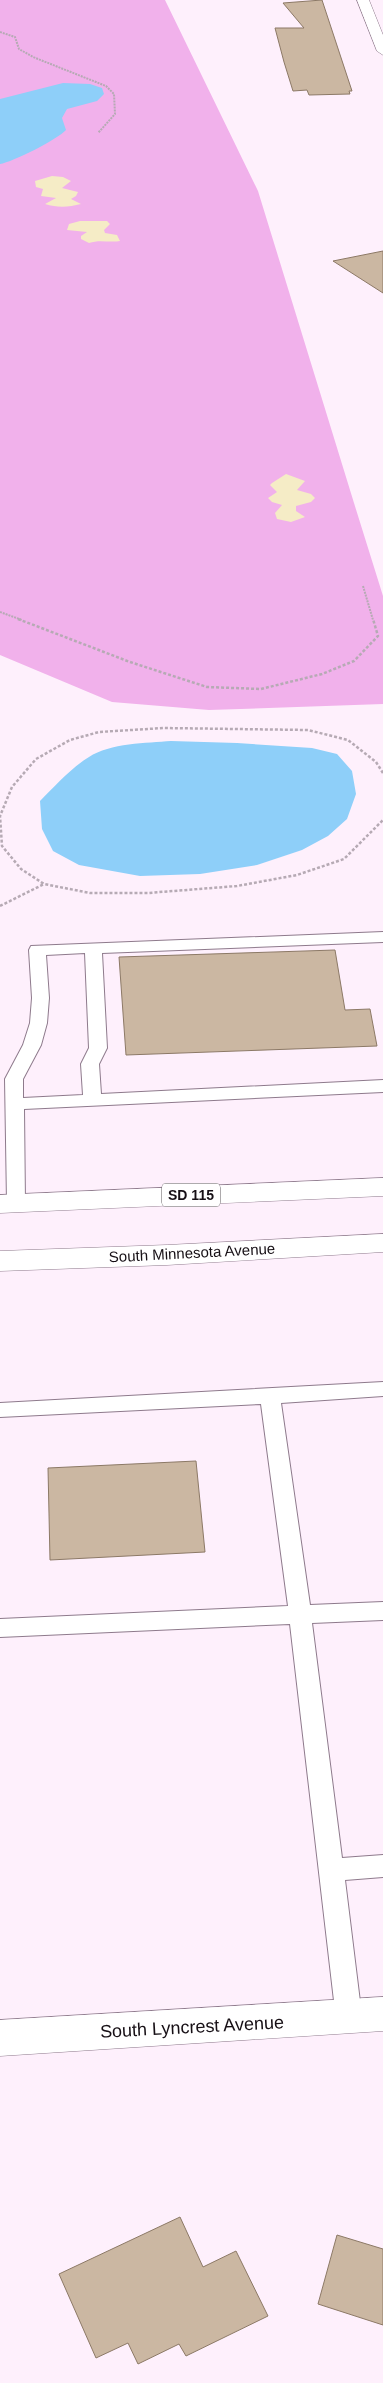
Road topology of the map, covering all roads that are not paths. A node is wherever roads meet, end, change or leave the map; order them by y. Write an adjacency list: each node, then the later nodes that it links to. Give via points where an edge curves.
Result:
1 (363, 0): 2 (main road)
2 (368, 13): 3 (main road); 4 (main road)
3 (383, 13)
4 (383, 51)
5 (382, 941): 6 (lane)
6 (92, 948): 8 (lane, via 98,1048 90,1064); 9 (lane, via 37,950 39,1020 32,1045 20,1062 14,1079)
7 (383, 1086): 8 (lane)
8 (92, 1100): 9 (lane)
9 (14, 1104): 11 (lane)
10 (383, 1187): 11 (main road, SD 115)
11 (8, 1204)
12 (383, 1243): 13 (main road, South Minnesota Avenue)
13 (0, 1261)
14 (383, 1389): 15 (lane)
15 (270, 1396): 16 (lane); 18 (lane)
16 (0, 1410)
17 (383, 1611): 18 (lane)
18 (300, 1614): 19 (lane); 21 (lane)
19 (0, 1628)
20 (383, 1866): 21 (lane)
21 (330, 1870): 22 (lane)
22 (366, 2016): 23 (main road, South Lyncrest Avenue)
23 (0, 2038)

